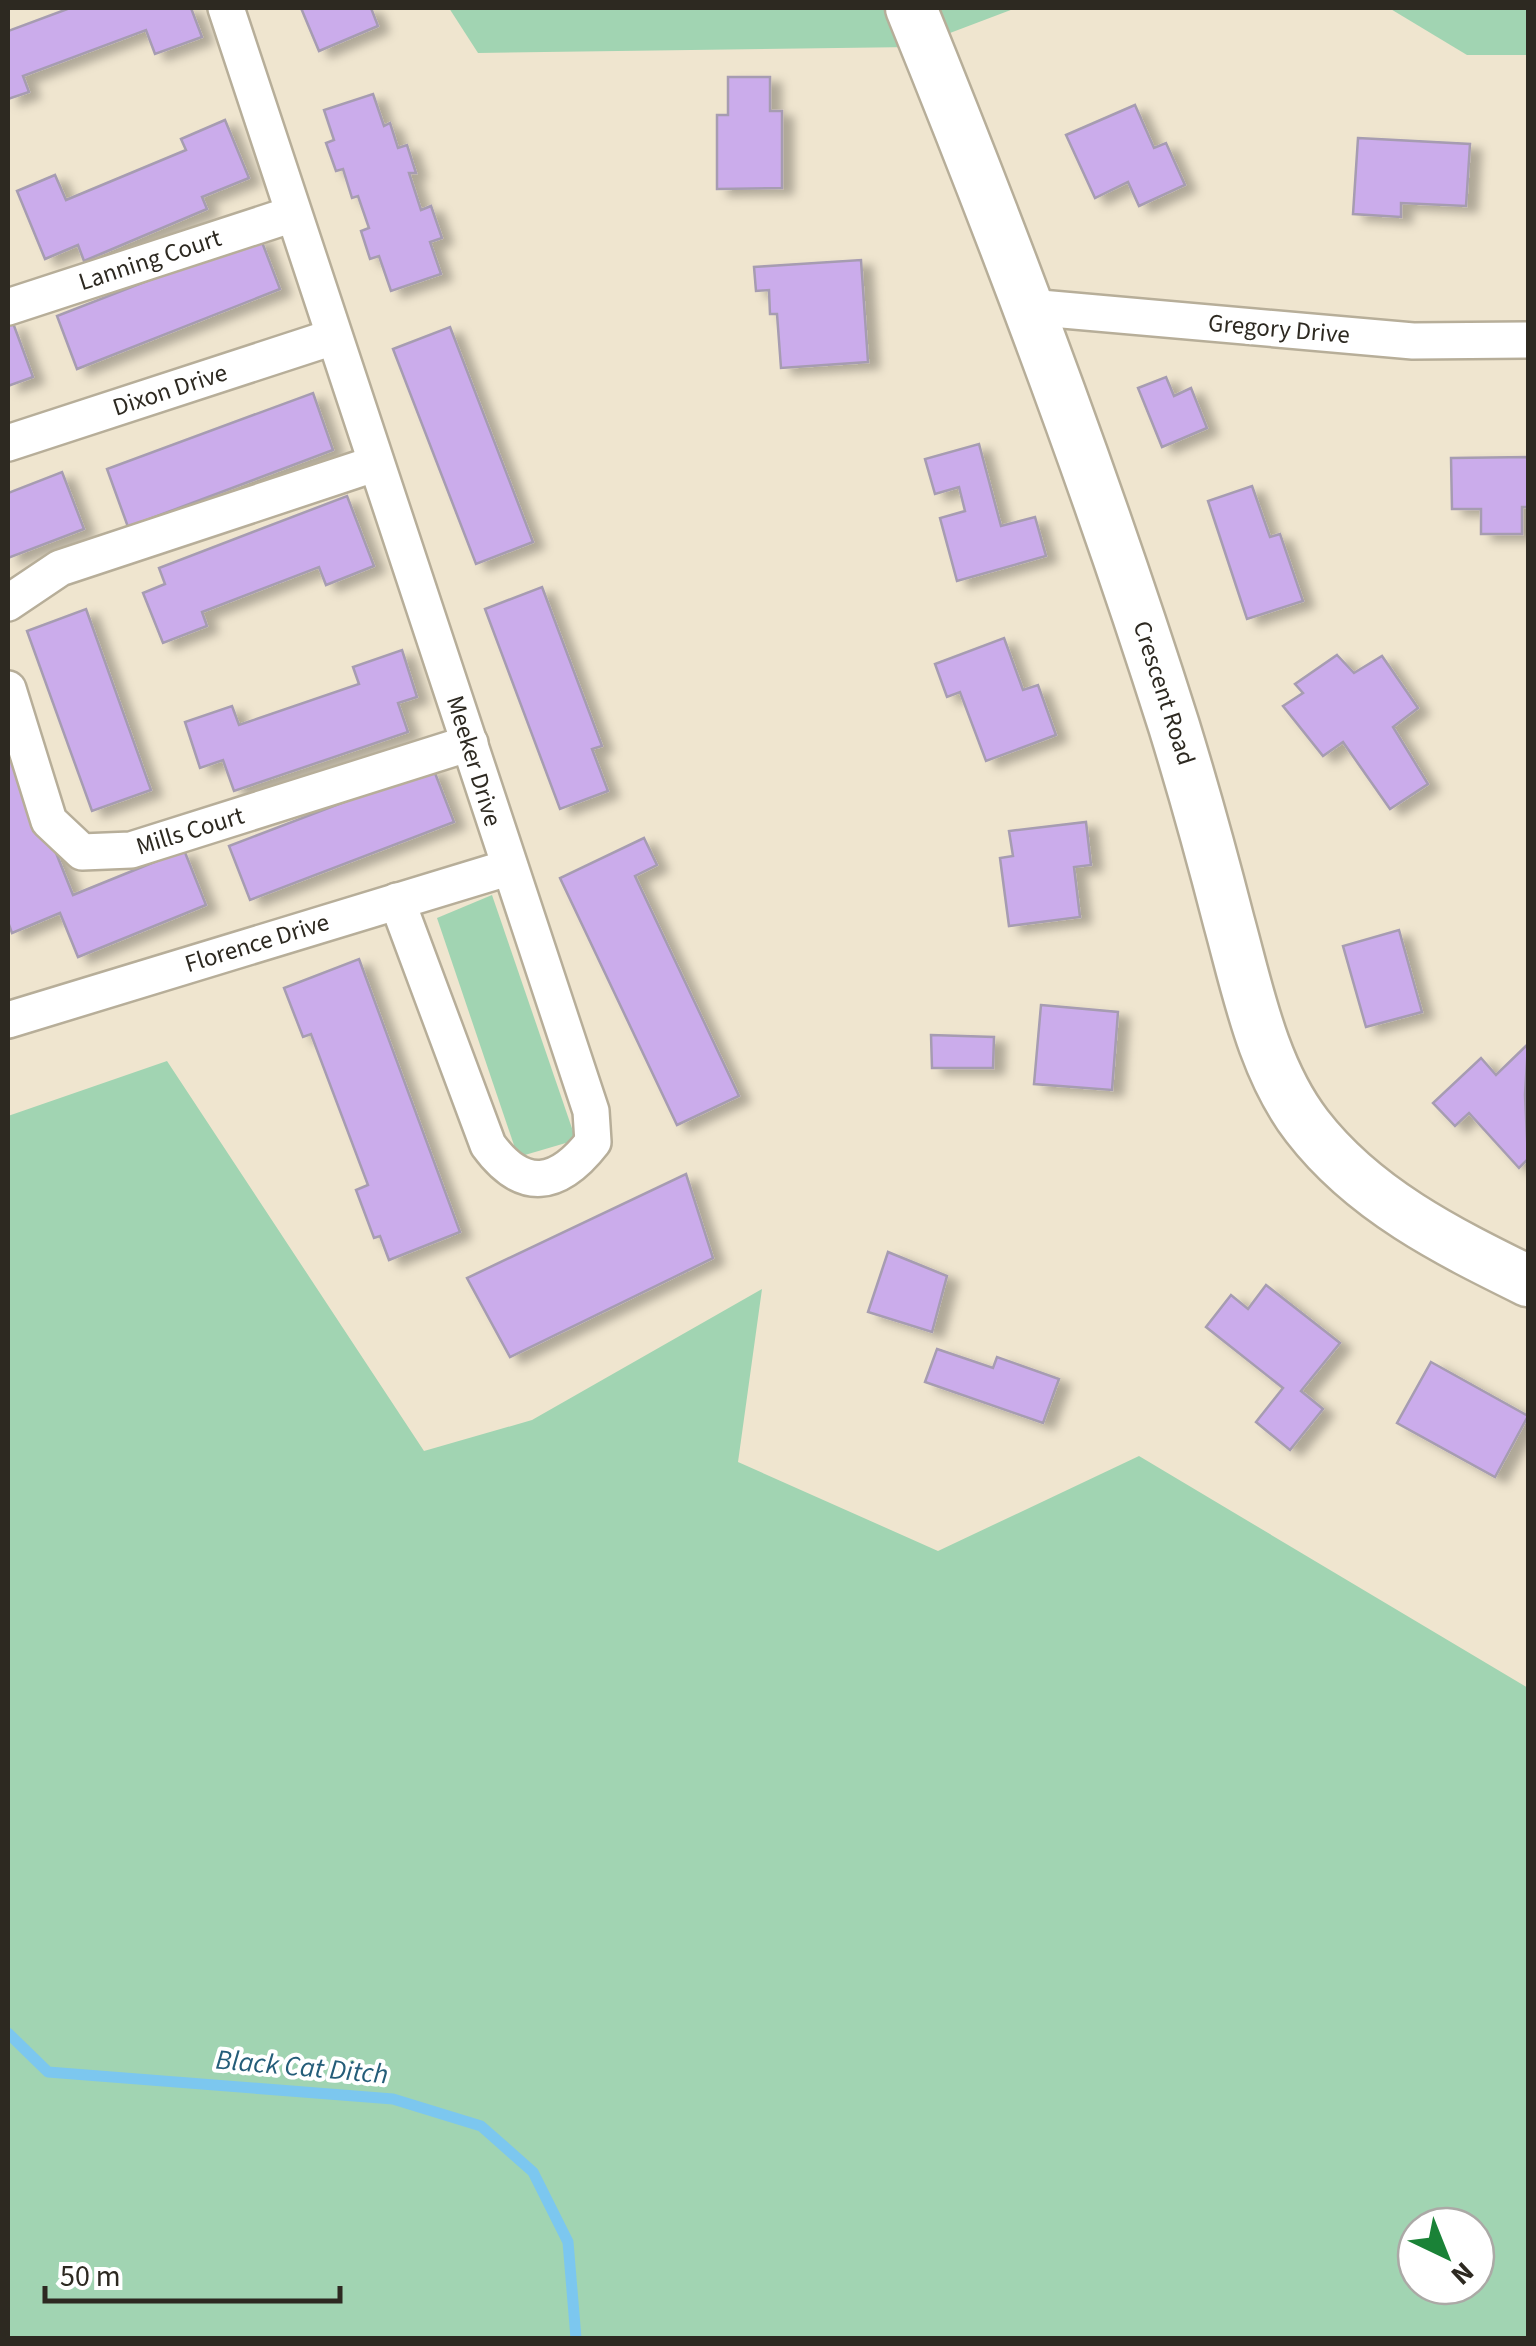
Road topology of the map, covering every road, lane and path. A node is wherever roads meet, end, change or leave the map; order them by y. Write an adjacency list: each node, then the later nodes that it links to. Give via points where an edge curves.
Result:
1 (226, 8): 3 (street, Meeker Drive)
2 (911, 8): 5 (street, Crescent Road)
3 (293, 214): 4 (street, Lanning Court); 6 (street, Meeker Drive)
4 (8, 307)
5 (1029, 307): 7 (street, Gregory Drive, via 1413,341); 16 (street, Crescent Road, via 1132,592 1243,973 1284,1090 1342,1166 1390,1206)
6 (334, 337): 8 (street, Dixon Drive); 9 (street, Meeker Drive)
7 (1528, 340)
8 (8, 443)
9 (374, 464): 10 (street, via 60,568); 12 (street, Meeker Drive)
10 (8, 603)
11 (8, 690): 12 (street, Mills Court, via 50,822 82,852 131,850)
12 (470, 744): 13 (street, Meeker Drive)
13 (507, 868): 14 (street, Florence Drive); 14 (street, Meeker Drive, via 591,1111 593,1142 572,1168 534,1180 507,1170 488,1144)
14 (397, 901): 15 (street, Florence Drive)
15 (8, 1020)
16 (1528, 1281)

